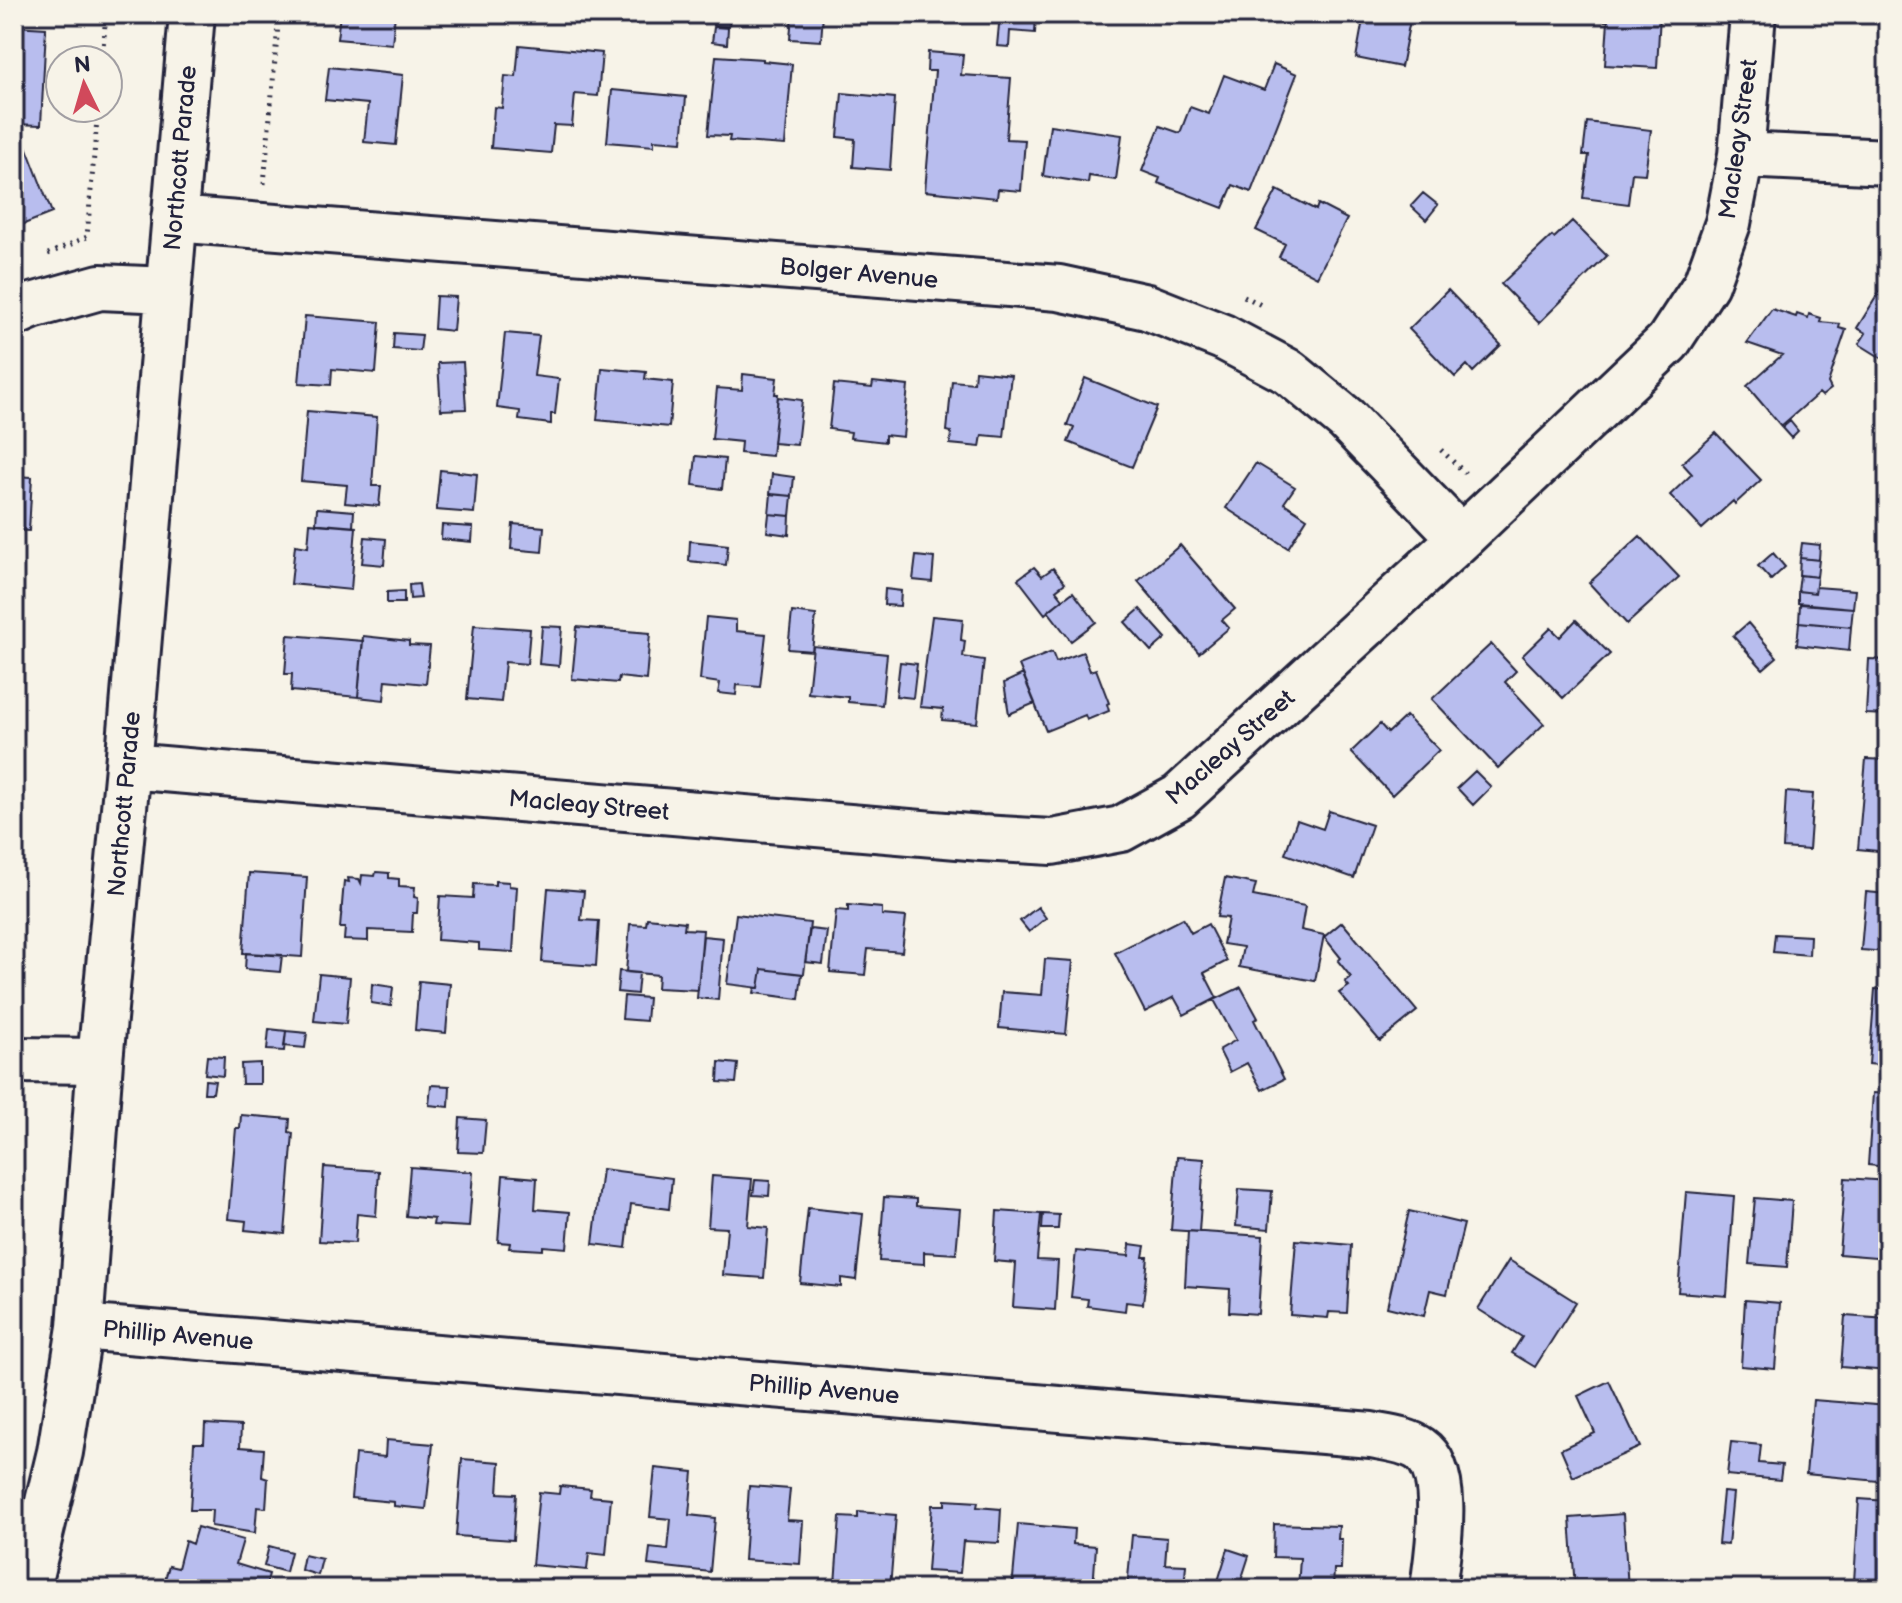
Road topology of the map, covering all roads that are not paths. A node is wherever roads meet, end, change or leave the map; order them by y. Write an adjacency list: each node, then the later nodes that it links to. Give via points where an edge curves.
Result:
1 (192, 14): 5 (street, Northcott Parade)
2 (1753, 14): 3 (street, Macleay Street)
3 (1741, 155): 4 (street); 8 (street, Macleay Street, via 1728,223 1706,284 1668,342)
4 (1888, 162)
5 (174, 219): 6 (street, Northcott Parade); 8 (street, Bolger Avenue, via 1059,288 1147,307 1223,337 1289,372 1346,419)
6 (168, 290): 7 (street, via 100,287); 9 (street, Northcott Parade)
7 (14, 314)
8 (1461, 538): 9 (street, Macleay Street, via 1179,797 1121,829 1052,842)
9 (128, 766): 11 (street, Northcott Parade)
10 (14, 1060): 11 (street)
11 (100, 1061): 12 (street, Northcott Parade)
12 (80, 1327): 13 (street, Northcott Parade, via 60,1452); 14 (street, Phillip Avenue, via 1371,1435 1421,1449 1431,1464 1442,1505)
13 (27, 1589)
14 (1433, 1589)

